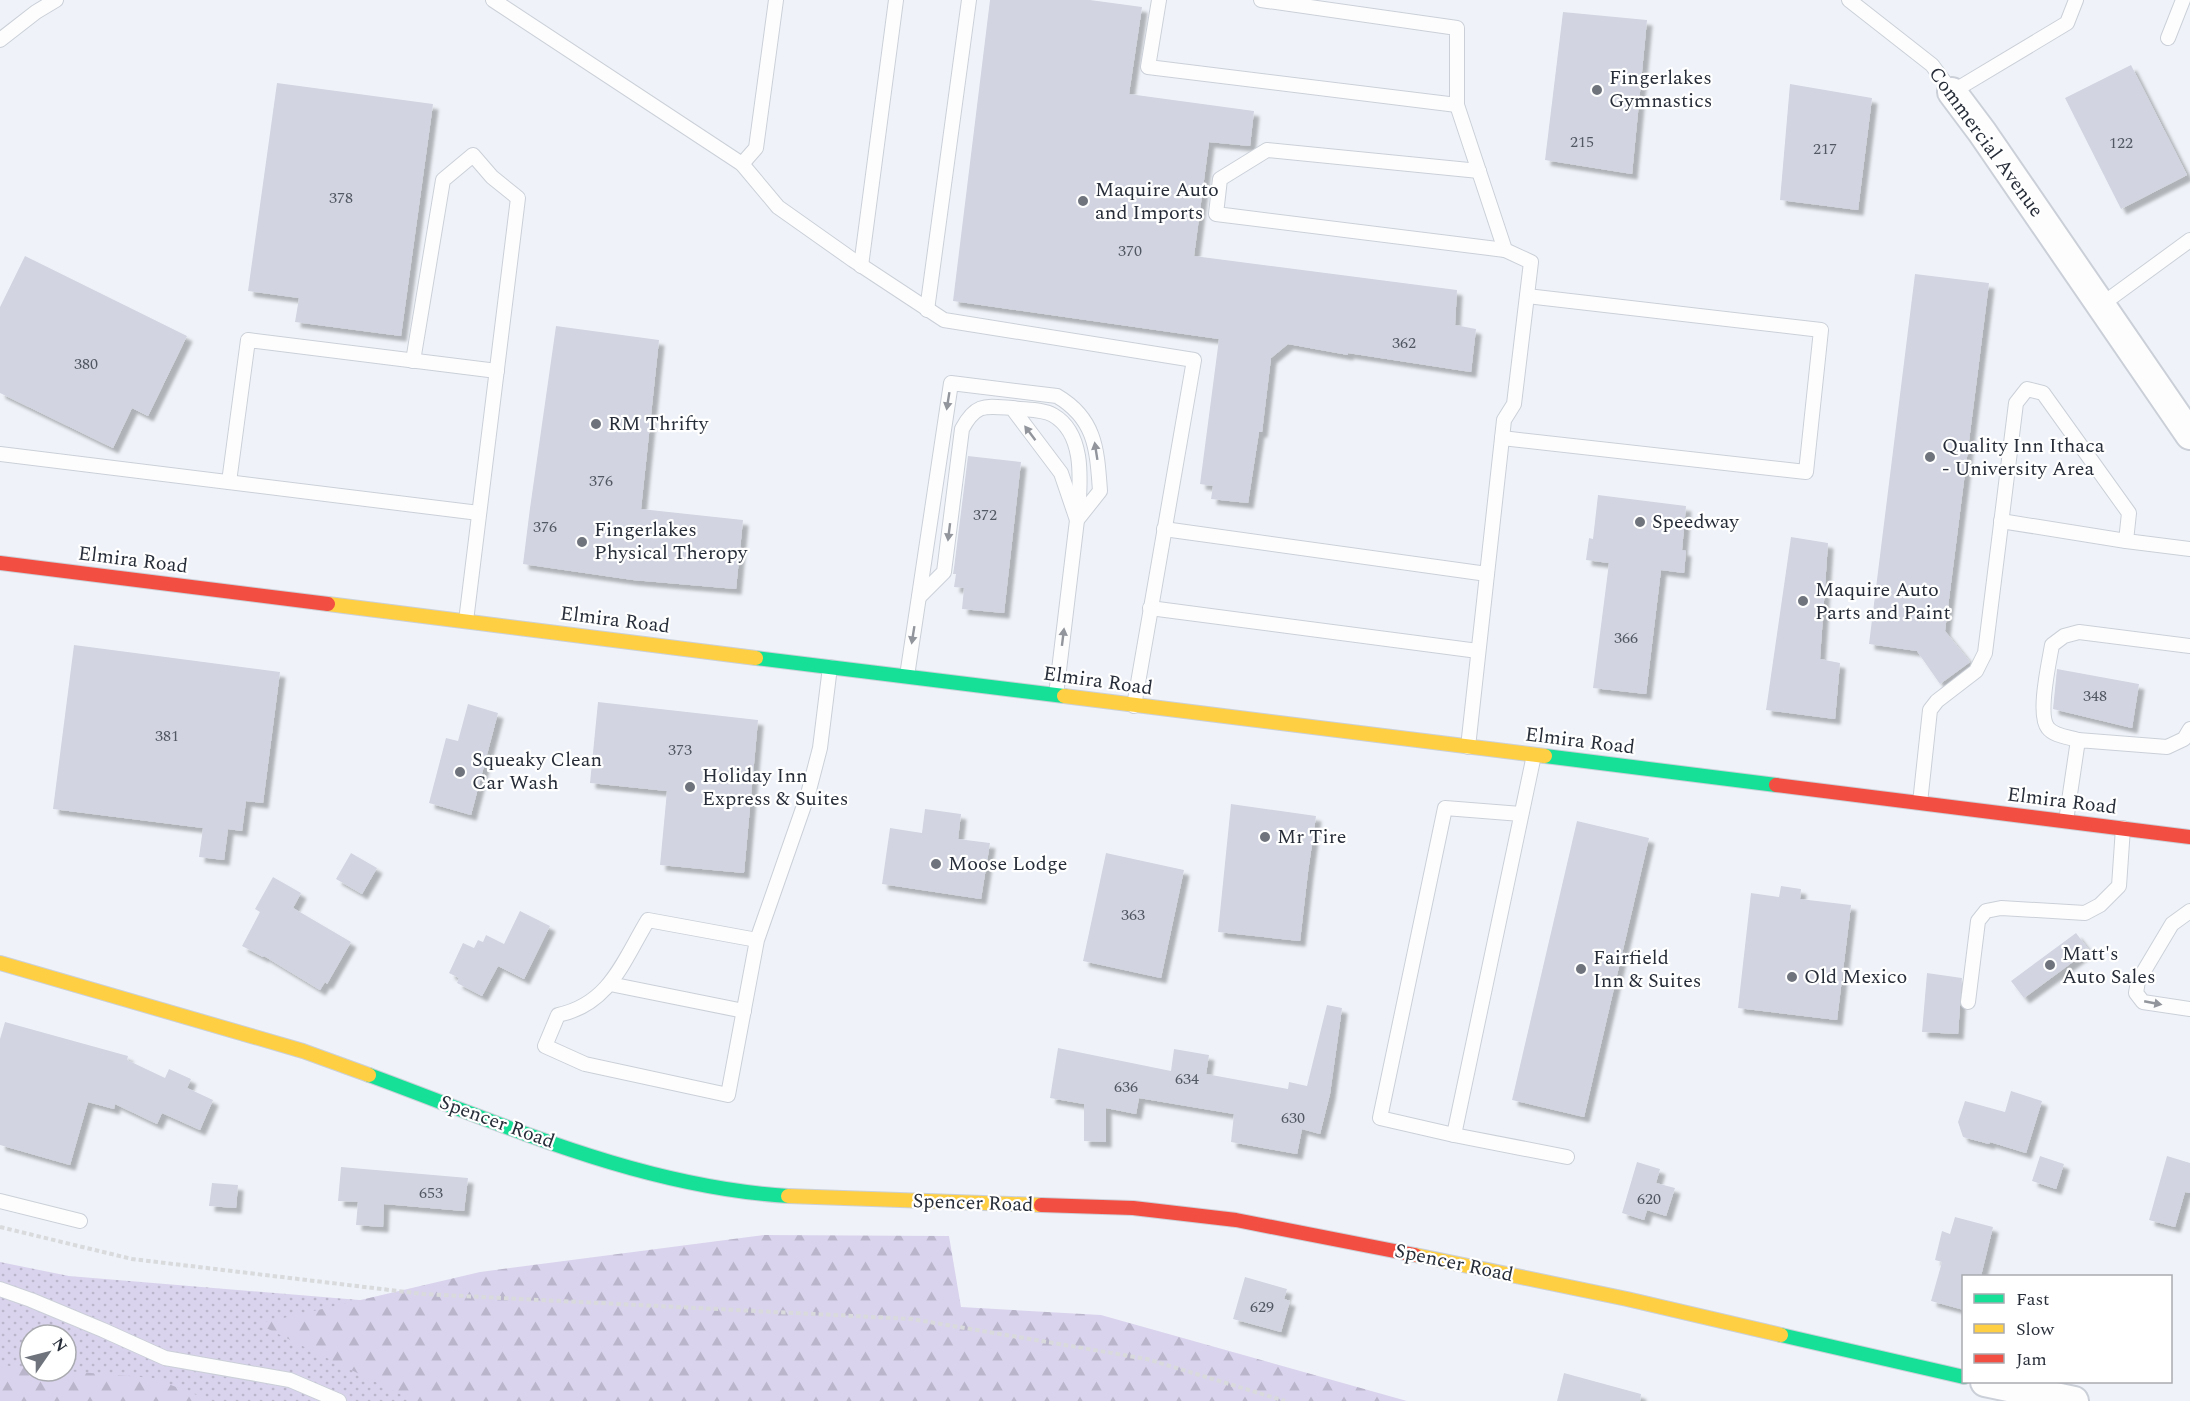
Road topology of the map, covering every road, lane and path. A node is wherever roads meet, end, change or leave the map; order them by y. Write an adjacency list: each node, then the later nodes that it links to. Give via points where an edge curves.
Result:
1 (56, 0): 12 (lane)
2 (493, 0): 15 (lane)
3 (776, 0): 15 (lane, via 756,148)
4 (896, 0): 19 (lane)
5 (969, 0): 22 (lane)
6 (1159, 0): 14 (lane, via 1148,67)
7 (1261, 0): 14 (lane, via 1457,28)
8 (1848, 0): 13 (lane, Commercial Avenue, via 1932,64)
9 (2076, 0): 13 (lane, via 2067,23)
10 (2183, 0): 11 (lane)
11 (2168, 38)
12 (0, 40)
13 (1952, 92): 21 (street, Commercial Avenue)
14 (1457, 105): 16 (lane)
15 (742, 164): 19 (lane, via 778,207)
16 (1479, 171): 18 (lane); 18 (lane, via 1267,150 1220,179 1216,214)
17 (2190, 240): 21 (lane)
18 (1505, 250): 20 (lane, via 1531,262)
19 (861, 266): 22 (lane)
20 (1527, 296): 27 (lane, via 1515,404 1504,420); 27 (lane, via 1821,330 1806,472)
21 (2101, 305): 26 (street, Commercial Avenue)
22 (927, 310): 33 (lane, via 944,320 1194,360)
23 (413, 361): 24 (lane); 24 (lane, via 443,180 473,154 492,177 518,198); 29 (lane, via 248,340)
24 (497, 371): 30 (lane)
25 (1011, 408): 31 (lane, one-way to 25, via 1061,473); 31 (lane, via 1052,414 1069,431 1076,444 1080,483); 38 (lane, one-way to 38, via 977,409 962,429 944,572)
26 (2190, 435)
27 (1502, 438): 37 (lane)
28 (0, 454): 29 (lane)
29 (229, 482): 30 (lane)
30 (479, 513): 40 (lane)
31 (1077, 520): 38 (lane, one-way to 38, via 1100,491 1096,446 1086,422 1072,405 1057,396 951,383); 45 (lane, one-way to 31)
32 (2001, 521): 34 (lane); 34 (lane, via 2016,403 2027,389 2043,393 2129,513); 51 (lane, via 1985,653 1976,671 1930,710)
33 (1164, 529): 37 (lane); 39 (lane)
34 (2126, 541): 35 (lane)
35 (2190, 549)
36 (0, 563): 40 (main road, Elmira Road)
37 (1487, 574): 42 (lane)
38 (919, 597): 44 (lane, one-way to 44)
39 (1150, 608): 42 (lane); 46 (lane)
40 (466, 621): 43 (main road, Elmira Road)
41 (2190, 646): 48 (lane, via 2079,632 2052,645 2043,715 2048,728)
42 (1478, 651): 49 (lane)
43 (830, 667): 44 (main road, Elmira Road); 57 (lane, via 813,776)
44 (906, 677): 45 (main road, Elmira Road)
45 (1056, 695): 46 (main road, Elmira Road)
46 (1134, 706): 49 (main road, Elmira Road)
47 (2190, 729): 48 (lane, via 2184,739 2167,747)
48 (2078, 740): 53 (lane)
49 (1468, 747): 50 (main road, Elmira Road)
50 (1534, 755): 51 (main road, Elmira Road); 52 (lane)
51 (1920, 803): 53 (main road, Elmira Road)
52 (1521, 814): 63 (lane); 63 (lane, via 1445,808 1380,1118)
53 (2066, 821): 54 (main road, Elmira Road)
54 (2123, 828): 55 (main road, Elmira Road); 60 (lane, via 2119,886 2100,904 2085,913 2001,908 1986,911 1978,921)
55 (2190, 837)
56 (2190, 911): 61 (lane, one-way to 61, via 2172,924 2138,981 2136,993 2144,1002)
57 (757, 940): 59 (lane, via 648,920); 62 (lane)
58 (0, 963): 69 (main road, Spencer Road, via 303,1051 609,1163 694,1185 785,1196 1133,1208 1236,1220 1627,1299)
59 (610, 984): 62 (lane); 62 (lane, via 592,1002 558,1015 545,1046 585,1064 728,1095)
60 (1968, 1002)
61 (2190, 1009)
62 (744, 1011)
63 (1455, 1135): 64 (lane)
64 (1567, 1157)
65 (0, 1201): 66 (lane)
66 (80, 1221)
67 (0, 1227): 72 (path, via 132,1259 423,1294 912,1319 1147,1359)
68 (0, 1289): 71 (lane, via 165,1358 290,1380)
69 (1962, 1377)
70 (1990, 1383): 73 (street)
71 (339, 1401)
72 (1285, 1401)
73 (2074, 1401)

